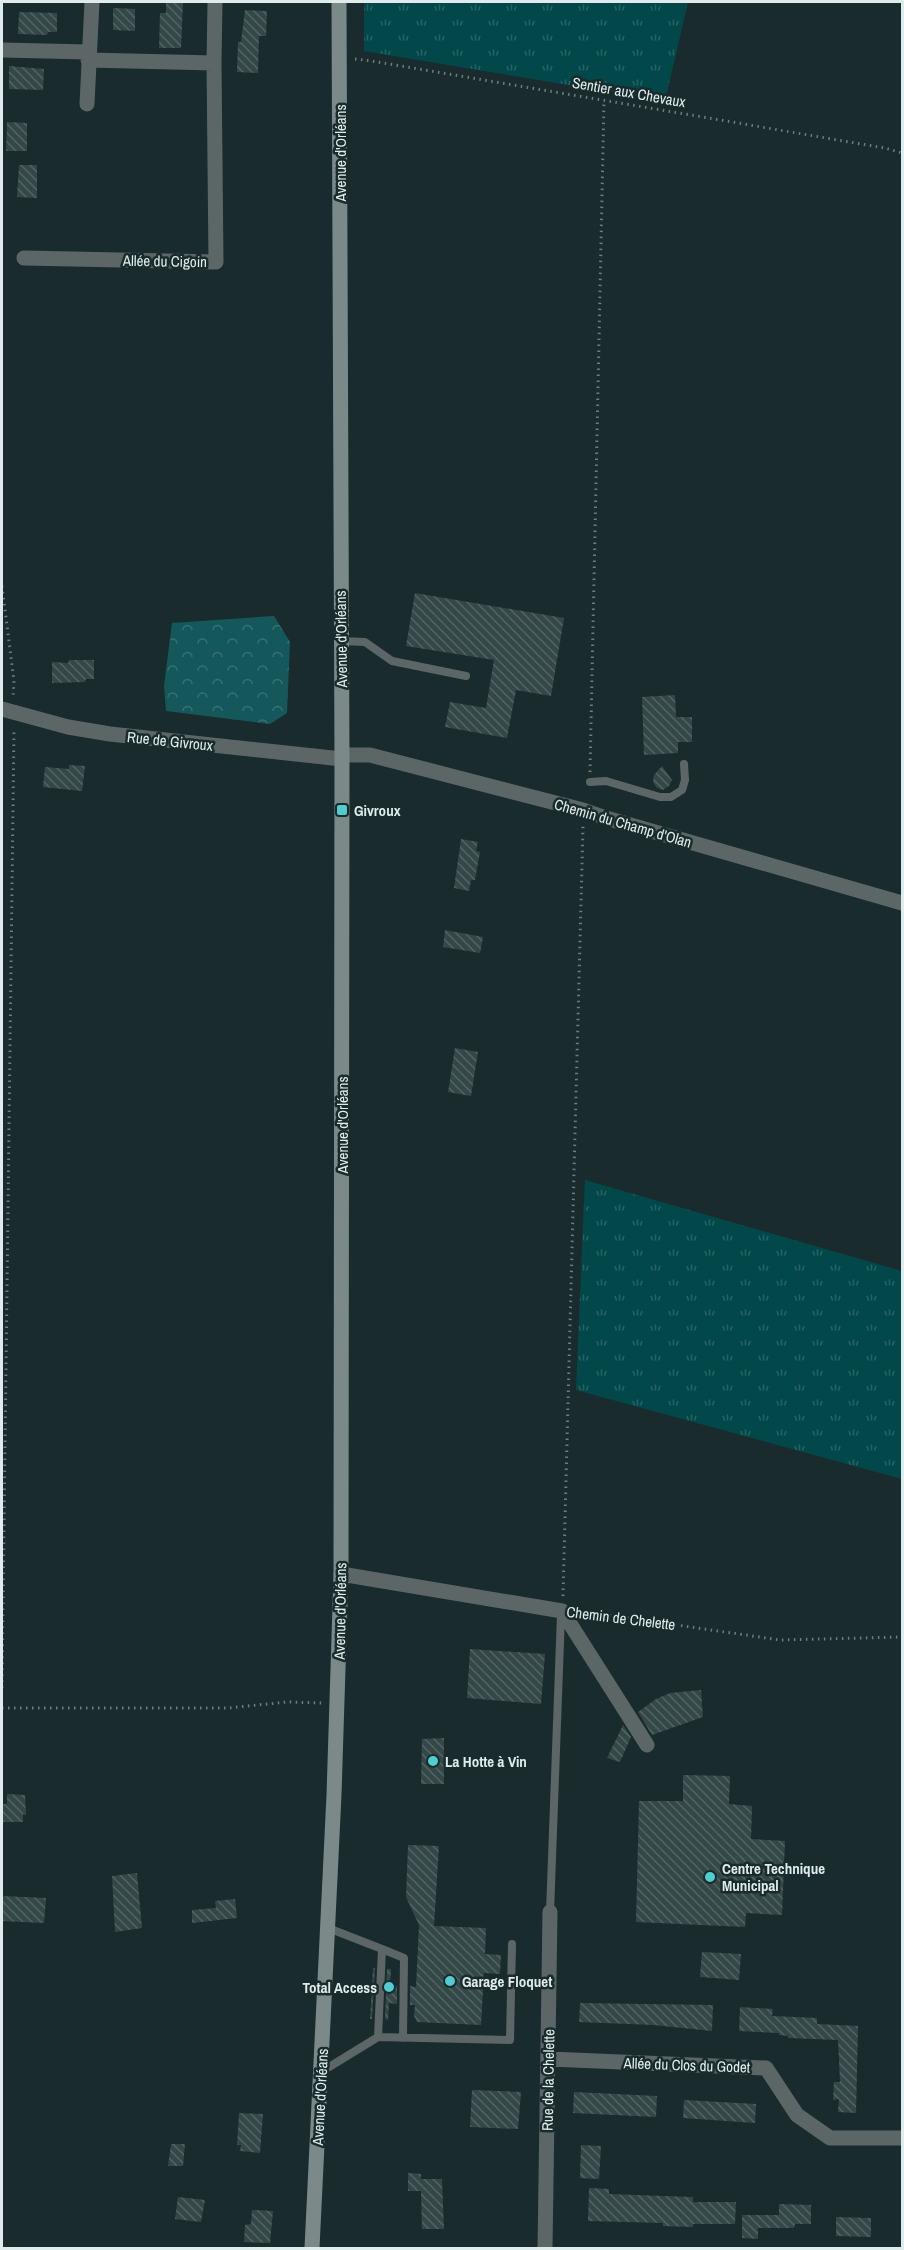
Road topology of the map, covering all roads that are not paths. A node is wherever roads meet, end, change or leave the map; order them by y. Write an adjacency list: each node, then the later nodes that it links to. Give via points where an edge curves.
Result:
1 (92, 2): 5 (street)
2 (215, 2): 6 (street, Allée du Cigoin)
3 (339, 2): 9 (main road, Avenue d'Orléans)
4 (2, 50): 5 (street)
5 (88, 56): 6 (street); 7 (street)
6 (214, 63): 8 (street, Allée du Cigoin, via 216,262)
7 (87, 104)
8 (24, 258)
9 (341, 641): 10 (lane, via 365,642 392,662); 12 (main road, Avenue d'Orléans)
10 (466, 676)
11 (7, 710): 12 (street, Rue de Givroux, via 110,734)
12 (342, 757): 15 (street, Chemin du Champ d'Olan, via 370,755 583,810); 16 (main road, Avenue d'Orléans)
13 (684, 764): 14 (lane, via 682,790 671,797)
14 (590, 782)
15 (903, 903)
16 (341, 1574): 17 (street, Chemin de Chelette); 20 (main road, Avenue d'Orléans)
17 (562, 1611): 18 (street); 19 (lane)
18 (647, 1746)
19 (550, 1912): 25 (street, Rue de la Chelette)
20 (328, 1928): 22 (lane); 26 (main road, Avenue d'Orléans)
21 (512, 1944): 24 (lane, via 510,2040)
22 (382, 1949): 23 (lane); 24 (lane, via 404,1958)
23 (378, 2037): 24 (lane); 26 (lane)
24 (403, 2038)
25 (549, 2059): 27 (street, Allée du Clos du Godet, via 766,2068 797,2115 830,2138); 29 (street, Rue de la Chelette)
26 (321, 2072): 28 (main road, Avenue d'Orléans)
27 (901, 2138)
28 (312, 2248)
29 (545, 2248)

